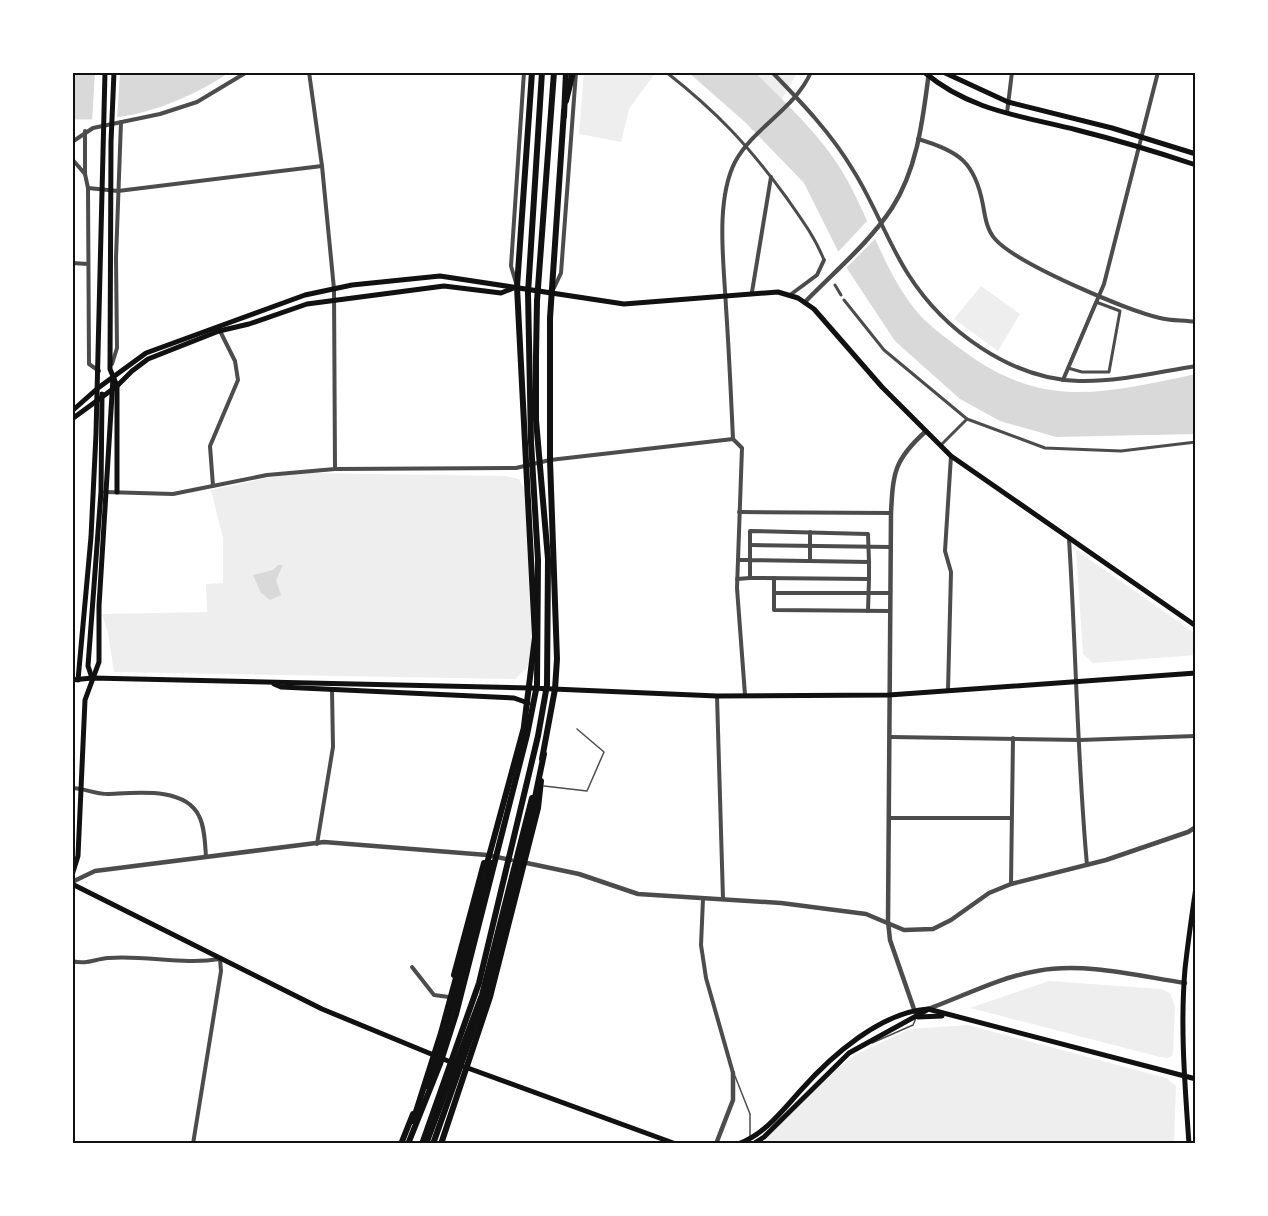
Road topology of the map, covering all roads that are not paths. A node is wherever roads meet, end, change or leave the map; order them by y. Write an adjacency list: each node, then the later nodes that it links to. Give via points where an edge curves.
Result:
1 (105, 72): 58 (main road)
2 (114, 72): 57 (main road)
3 (248, 72): 22 (street, via 197,102)
4 (309, 72): 31 (street)
5 (524, 72): 41 (street, via 511,266)
6 (532, 72): 41 (main road)
7 (542, 72): 144 (main road, via 528,293 538,560 538,676 527,735)
8 (554, 72): 145 (main road, via 536,356 536,420 548,559 547,685)
9 (566, 72): 20 (main road)
10 (575, 72): 20 (main road); 43 (street, via 561,273)
11 (666, 72): 33 (street, via 708,105 758,157)
12 (772, 72): 18 (street)
13 (811, 72): 18 (street)
14 (943, 72): 19 (main road)
15 (1012, 72): 19 (street)
16 (1158, 72): 24 (street)
17 (927, 73): 21 (main road, via 969,100); 25 (street, via 929,89)
18 (796, 96): 36 (street, via 846,158); 45 (street, via 733,166 726,192)
19 (1008, 102): 21 (street); 24 (main road)
20 (564, 116): 43 (main road)
21 (1006, 116): 27 (main road, via 1076,129)
22 (121, 122): 23 (street); 35 (street)
23 (85, 131): 26 (street); 32 (street)
24 (1140, 138): 27 (street); 28 (main road)
25 (918, 139): 36 (street, via 903,187); 48 (street, via 954,152 973,171 986,223 1004,247)
26 (72, 142)
27 (1138, 147): 30 (main road); 48 (street)
28 (1196, 154)
29 (72, 159): 32 (street)
30 (1196, 165)
31 (322, 166): 35 (street); 42 (street)
32 (85, 174): 34 (street)
33 (771, 177): 37 (street, via 803,221); 44 (street)
34 (88, 188): 35 (street); 39 (street)
35 (118, 191): 57 (street, via 117,348)
36 (881, 223): 51 (street); 60 (street, via 911,279 946,319 1013,366)
37 (824, 260): 46 (street, via 817,275)
38 (72, 263): 39 (street)
39 (88, 264): 58 (street, via 89,364)
40 (835, 285): 47 (street)
41 (517, 286): 42 (main road, via 440,276); 43 (main road); 49 (main road, via 501,293 444,285); 74 (main road)
42 (334, 289): 49 (street); 54 (main road, via 305,295)
43 (552, 291): 45 (main road, via 624,304); 73 (main road)
44 (752, 292): 45 (main road); 46 (main road)
45 (726, 294): 69 (street)
46 (790, 295): 51 (main road)
47 (841, 295)
48 (1099, 296): 52 (street); 53 (street, via 1159,318)
49 (334, 299): 54 (main road); 75 (street)
50 (844, 300): 66 (street, via 884,350)
51 (805, 302): 68 (main road)
52 (1096, 302): 56 (street); 56 (street, via 1120,311 1109,372)
53 (1196, 322)
54 (218, 329): 59 (main road, via 146,353); 61 (main road, via 148,358); 76 (street, via 235,361 238,380 210,446)
55 (1196, 366): 60 (street, via 1110,380)
56 (1068, 368): 60 (street)
57 (110, 369): 59 (main road)
58 (99, 371): 62 (main road)
59 (113, 378): 61 (main road); 62 (main road); 63 (main road)
60 (1063, 380)
61 (117, 386): 63 (main road); 79 (main road)
62 (98, 387): 64 (main road); 65 (main road)
63 (111, 390): 64 (main road); 78 (main road)
64 (100, 397): 67 (main road); 77 (main road); 96 (main road)
65 (72, 411)
66 (967, 418): 70 (street, via 1045,448 1121,452); 71 (street)
67 (72, 419)
68 (925, 432): 71 (main road); 81 (street, via 904,452 895,469)
69 (733, 439): 73 (street); 80 (street, via 742,448)
70 (1196, 441)
71 (940, 446): 72 (main road)
72 (951, 456): 83 (main road); 111 (street, via 945,551 951,572)
73 (550, 460): 74 (street); 110 (main road)
74 (526, 466): 75 (street); 109 (main road, via 535,637)
75 (335, 469): 76 (street, via 267,475)
76 (213, 486): 79 (street, via 173,494)
77 (101, 492): 78 (street); 97 (main road)
78 (108, 492): 79 (street); 105 (main road, via 99,662)
79 (117, 492)
80 (739, 512): 81 (street); 88 (street)
81 (891, 513): 87 (street)
82 (810, 532): 84 (street, via 750,531); 85 (street); 86 (street, via 868,534)
83 (1069, 538): 103 (main road); 107 (street)
84 (750, 545): 85 (street); 89 (street)
85 (810, 546): 86 (street); 90 (street)
86 (869, 547): 87 (street); 91 (street)
87 (891, 547): 100 (street)
88 (738, 560): 89 (street); 94 (street)
89 (750, 561): 90 (street); 92 (street)
90 (810, 561): 91 (street)
91 (869, 562): 95 (street)
92 (750, 578): 93 (street); 94 (street)
93 (774, 578): 95 (street); 98 (street)
94 (737, 579): 112 (street)
95 (869, 579): 99 (street)
96 (87, 581): 97 (main road); 106 (main road)
97 (94, 581): 105 (main road, via 88,666)
98 (774, 593): 99 (street); 101 (street, via 774,610)
99 (868, 593): 100 (street); 101 (street)
100 (890, 593): 102 (street)
101 (868, 610): 102 (street)
102 (890, 611): 113 (street)
103 (1196, 626)
104 (1196, 673): 107 (main road)
105 (92, 678): 106 (main road); 108 (main road); 125 (main road, via 85,700)
106 (75, 680)
107 (1078, 681): 111 (main road); 121 (street)
108 (332, 687): 109 (main road); 115 (main road, via 514,698); 129 (street, via 333,747)
109 (530, 688): 110 (main road); 115 (main road)
110 (555, 689): 114 (main road); 122 (main road)
111 (948, 690): 113 (main road)
112 (745, 695): 113 (main road); 114 (main road)
113 (889, 695): 119 (street)
114 (717, 696): 142 (street)
115 (528, 703): 117 (main road)
116 (577, 729): 123 (lane, via 604,752 586,791)
117 (523, 731): 130 (main road); 149 (main road)
118 (1196, 736): 121 (street)
119 (891, 737): 120 (street); 126 (street)
120 (1013, 738): 121 (street); 127 (street)
121 (1080, 740): 134 (street)
122 (544, 754): 123 (main road); 132 (main road); 152 (main road)
123 (540, 785): 133 (main road)
124 (72, 788): 125 (street)
125 (80, 788): 131 (street, via 88,793 123,792 182,799 199,815); 135 (main road, via 78,856)
126 (889, 818): 127 (street); 143 (street)
127 (1010, 818): 137 (street)
128 (1196, 827): 134 (street)
129 (317, 843): 130 (street); 131 (street)
130 (490, 855): 132 (street); 153 (main road, via 461,943); 157 (main road)
131 (206, 857): 136 (street, via 95,871)
132 (515, 861): 133 (street); 138 (main road)
133 (523, 863): 140 (main road); 141 (street, via 579,874 638,894)
134 (1087, 865): 137 (street)
135 (72, 875)
136 (72, 883): 146 (main road)
137 (1011, 884): 143 (street, via 989,893 933,929 904,930)
138 (509, 885): 140 (main road); 154 (main road)
139 (1196, 887): 150 (main road)
140 (516, 894): 152 (main road)
141 (703, 899): 142 (street); 167 (street, via 701,945 706,978)
142 (723, 899): 143 (street, via 866,914)
143 (888, 921): 156 (street, via 890,940)
144 (473, 944): 149 (main road); 162 (main road)
145 (486, 956): 152 (main road); 163 (main road)
146 (220, 959): 147 (street, via 202,962 107,958 85,964); 164 (main road, via 350,1022); 175 (street)
147 (72, 961)
148 (412, 967): 153 (street, via 434,995)
149 (458, 972): 157 (main road)
150 (1185, 982): 155 (street, via 1094,970 1038,971); 168 (main road)
151 (1196, 990): 169 (main road)
152 (488, 994): 154 (main road); 161 (main road); 166 (main road)
153 (449, 997): 160 (main road)
154 (478, 1005): 165 (main road)
155 (928, 1009): 156 (main road); 158 (main road); 159 (main road)
156 (914, 1010): 159 (street); 174 (main road, via 846,1047)
157 (449, 1012): 160 (main road); 162 (main road); 164 (main road); 176 (main road)
158 (952, 1016): 159 (main road); 168 (main road)
159 (917, 1017): 174 (main road, via 859,1047 834,1066 764,1137)
160 (442, 1022): 164 (main road)
161 (473, 1032): 163 (main road); 178 (main road)
162 (448, 1040): 176 (main road)
163 (456, 1054): 177 (main road)
164 (435, 1056): 165 (main road); 171 (main road); 173 (main road)
165 (457, 1065): 166 (main road); 170 (main road)
166 (467, 1070): 170 (main road); 179 (main road); 180 (main road)
167 (733, 1074): 174 (lane, via 750,1114); 181 (street, via 733,1100)
168 (1184, 1076): 169 (main road); 183 (main road)
169 (1195, 1078): 172 (main road)
170 (450, 1083): 177 (main road)
171 (428, 1087): 173 (main road); 176 (main road)
172 (1196, 1105)
173 (416, 1106): 176 (main road)
174 (751, 1142): 182 (main road)
175 (193, 1144)
176 (405, 1144)
177 (424, 1144)
178 (433, 1144)
179 (441, 1144)
180 (676, 1144)
181 (716, 1144)
182 (738, 1144)
183 (1189, 1144)

